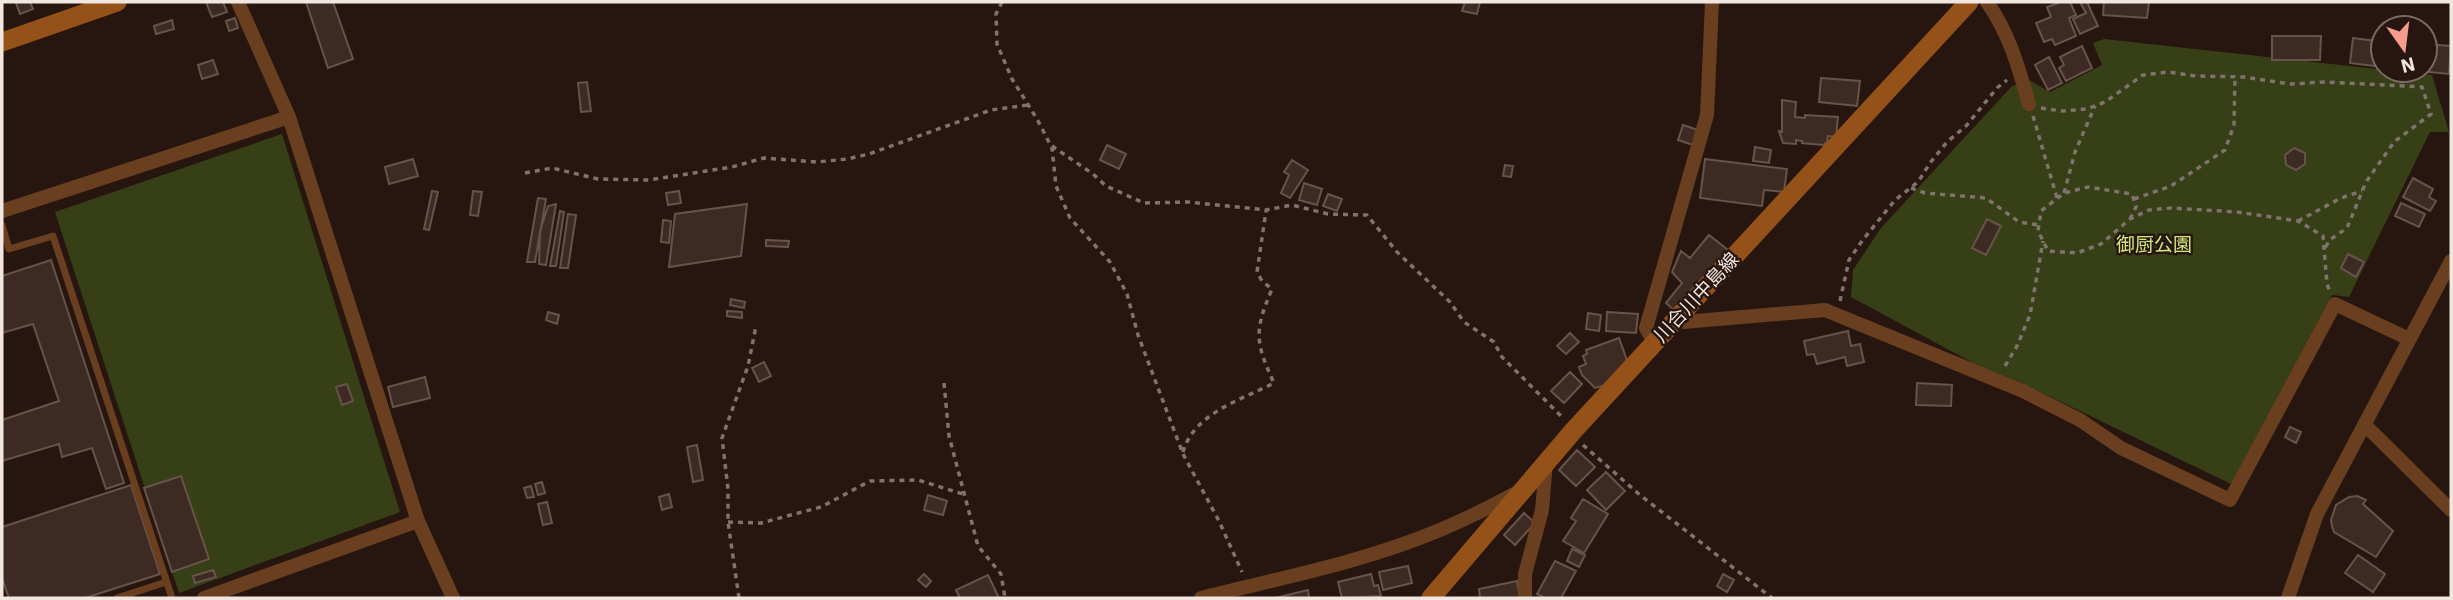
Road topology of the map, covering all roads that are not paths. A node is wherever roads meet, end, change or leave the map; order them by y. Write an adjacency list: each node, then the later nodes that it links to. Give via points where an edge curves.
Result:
1 (117, 2): 6 (main road)
2 (238, 2): 8 (street)
3 (1712, 2): 14 (street, via 1707,115 1646,328)
4 (1969, 2): 12 (main road, 川合川中島線)
5 (1987, 2): 7 (street, via 2002,24)
6 (2, 42)
7 (2029, 104)
8 (289, 117): 9 (street); 19 (street)
9 (2, 211)
10 (2, 225): 20 (lane, via 9,249 53,236)
11 (2451, 261): 13 (street)
12 (1672, 323): 13 (street, via 1825,310 1999,381 2080,420 2121,448 2230,500 2335,304); 14 (main road, 川合川中島線)
13 (2409, 339): 15 (street)
14 (1654, 342): 16 (main road, 川合川中島線)
15 (2365, 425): 18 (street); 28 (street, via 2317,514)
16 (1546, 463): 17 (main road, 川合川中島線); 27 (street, via 1542,510 1525,574)
17 (1525, 488): 25 (street, via 1438,531 1353,559); 26 (main road, 川合川中島線)
18 (2451, 510)
19 (418, 522): 23 (street); 24 (street)
20 (166, 582): 21 (lane); 22 (lane)
21 (117, 598)
22 (172, 598)
23 (204, 598)
24 (453, 598)
25 (1201, 598)
26 (1431, 598)
27 (1525, 598)
28 (2288, 598)

